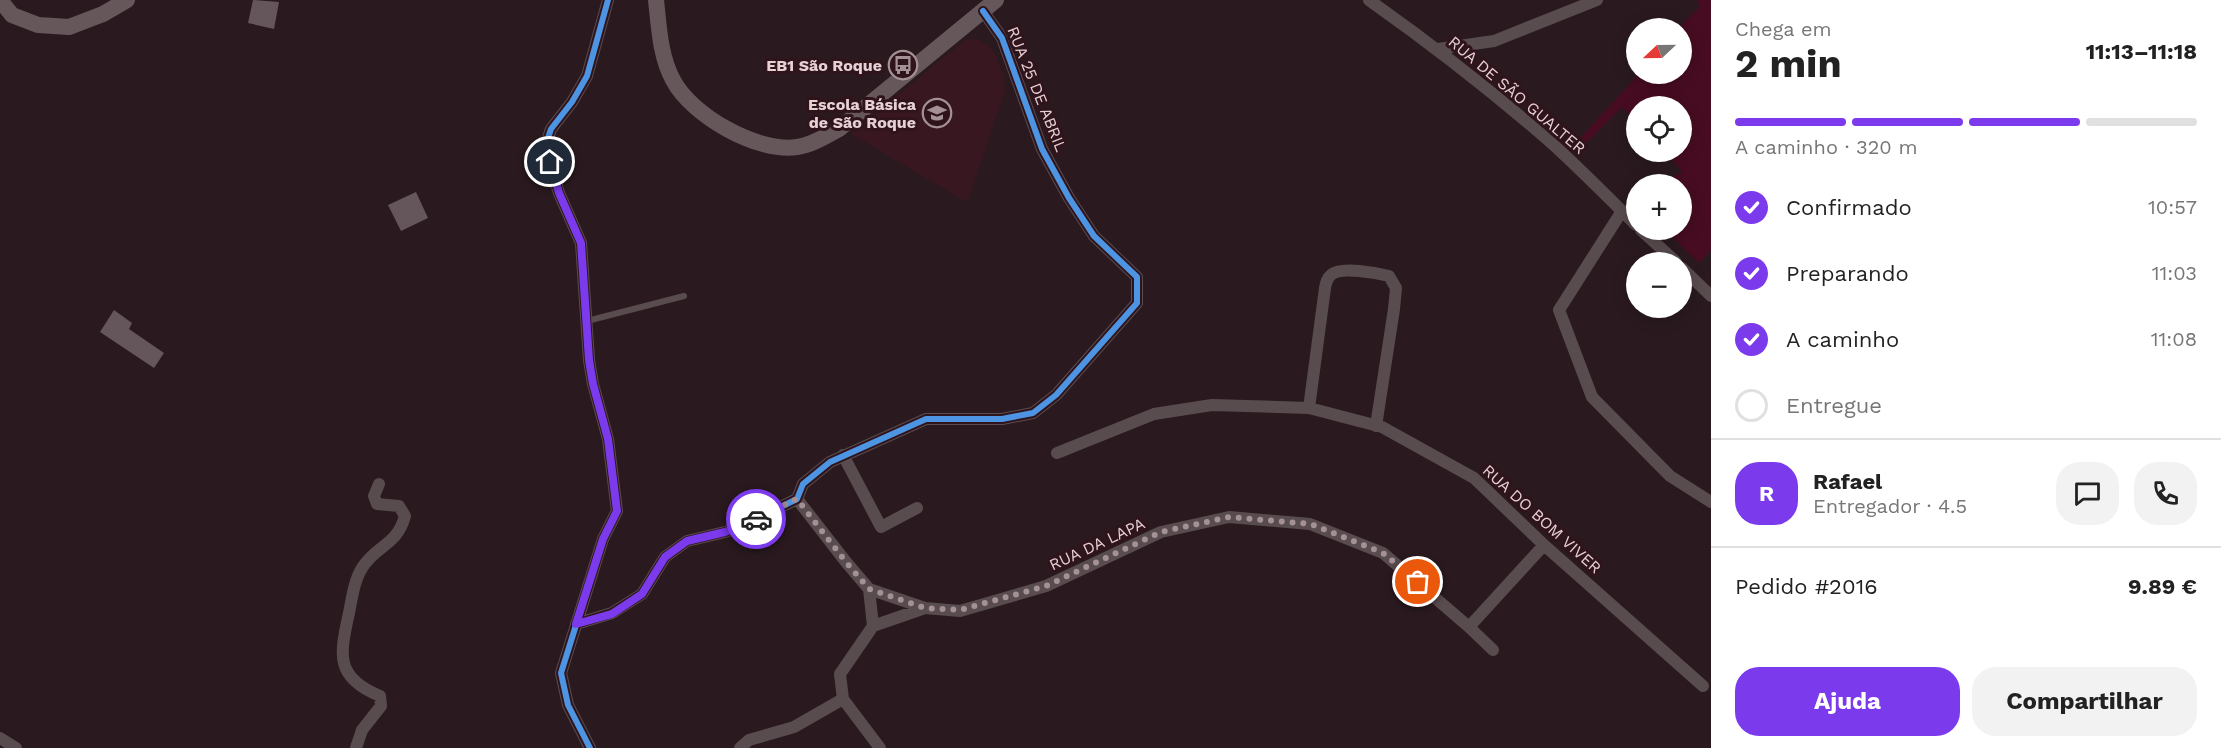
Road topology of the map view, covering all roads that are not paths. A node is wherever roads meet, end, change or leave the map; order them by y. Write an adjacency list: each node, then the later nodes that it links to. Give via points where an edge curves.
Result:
1 (0, 0): 2 (street, via 12,15 38,25 69,27)
2 (127, 0)
3 (608, 0): 17 (street, via 587,76 551,129 545,147 559,193 581,243)
4 (656, 0): 8 (street, via 665,62 685,98 701,113 748,138 797,147 839,129)
5 (996, 0): 8 (street)
6 (1368, 0): 9 (street, RUA DE SÃO GUALTER)
7 (1597, 0): 9 (street, via 1494,41)
8 (983, 11): 21 (street, RUA 25 DE ABRIL, via 1002,38 1042,149 1094,236 1137,277 1137,303 1056,395 1033,413 1002,419 927,419)
9 (1438, 49): 10 (street, RUA DE SÃO GUALTER, via 1557,148)
10 (1622, 211): 11 (street, RUA DE SÃO GUALTER); 24 (street, via 1559,310 1592,397 1670,476)
11 (1626, 215)
12 (1652, 240): 13 (street)
13 (1665, 252)
14 (1692, 278): 16 (street)
15 (684, 296): 17 (lane)
16 (1711, 296)
17 (587, 321): 29 (street, via 593,384 608,439 617,511 603,539)
18 (1309, 408): 19 (street, RUA DO BOM VIVER); 19 (street, via 1324,288 1329,276 1337,271 1389,276 1396,288); 20 (street, RUA DO BOM VIVER, via 1212,405 1154,414)
19 (1376, 426): 26 (street, RUA DO BOM VIVER, via 1474,478)
20 (1057, 453)
21 (843, 455): 23 (street, RUA 25 DE ABRIL, via 803,484); 25 (street, via 881,527)
22 (379, 484): 37 (street, via 374,496 377,504 399,506 405,516 396,537 362,567 355,583 343,643 344,665 352,680 380,696 381,706 362,730)
23 (797, 499): 27 (street); 29 (street, RUA 25 DE ABRIL, via 746,524 687,541 665,557 642,594 612,614)
24 (1711, 502)
25 (917, 508)
26 (1544, 545): 31 (street); 33 (street, RUA DO BOM VIVER)
27 (869, 589): 28 (street); 30 (street)
28 (925, 608): 30 (street); 31 (street, RUA DA LAPA, via 960,610 1046,586 1161,532 1229,517 1311,524 1383,553)
29 (576, 624): 38 (street, via 561,673 568,705)
30 (873, 626): 34 (street, via 840,674)
31 (1469, 627): 32 (street, RUA DA LAPA)
32 (1493, 650)
33 (1703, 686)
34 (843, 699): 39 (street, via 794,727 749,740); 40 (street)
35 (0, 738): 36 (street)
36 (16, 748)
37 (356, 748)
38 (590, 748)
39 (740, 748)
40 (880, 748)

